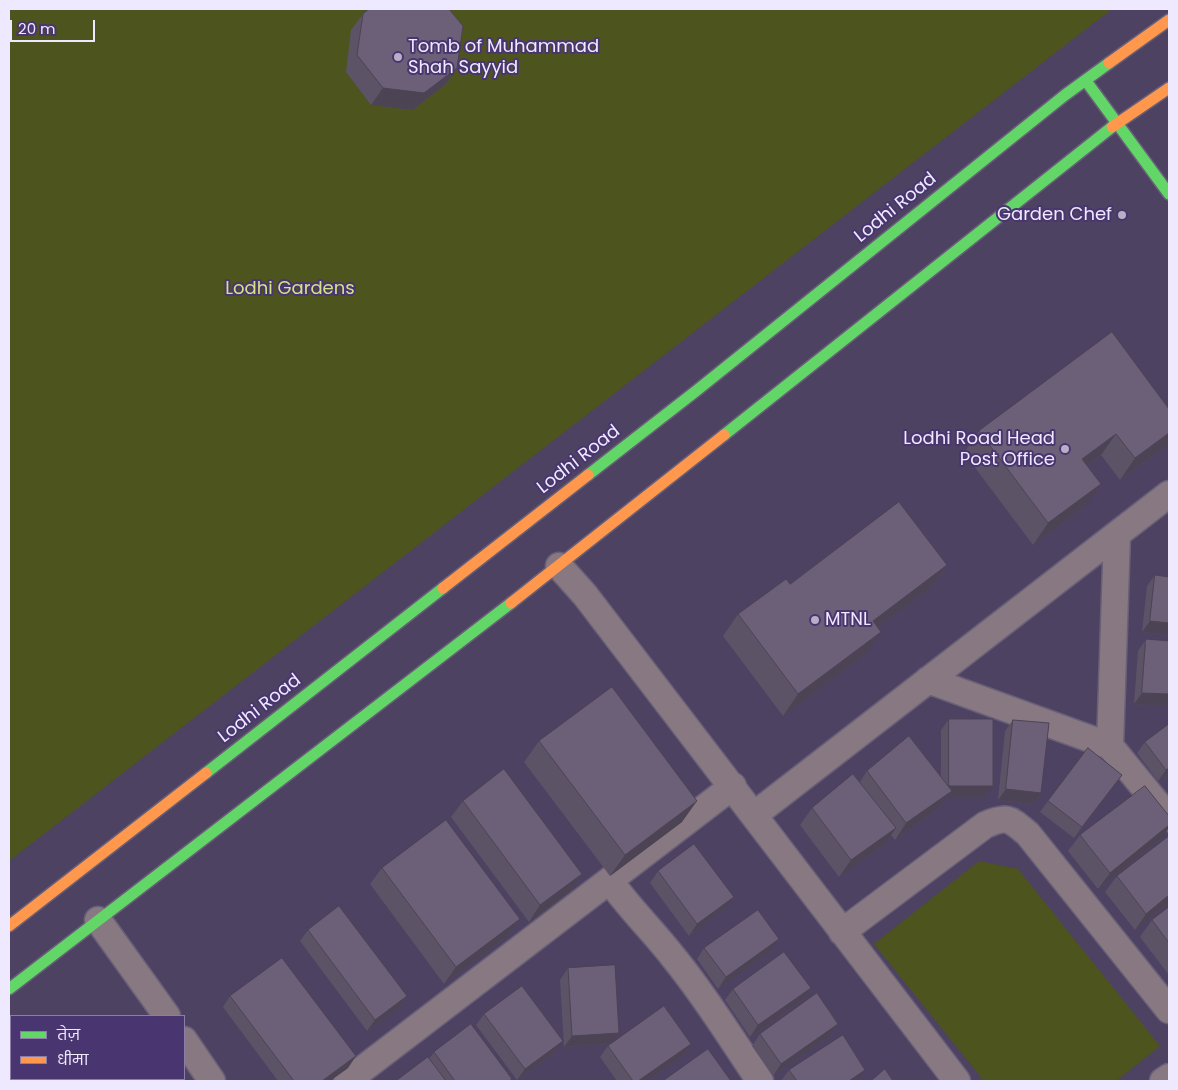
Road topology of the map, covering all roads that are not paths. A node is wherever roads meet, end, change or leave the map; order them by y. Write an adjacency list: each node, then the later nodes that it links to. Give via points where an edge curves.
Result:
1 (1169, 20): 2 (main road, Lodhi Road)
2 (1086, 81): 4 (main road); 16 (main road, Lodhi Road, via 696,391)
3 (1169, 88): 4 (main road)
4 (1117, 124): 5 (main road); 8 (main road)
5 (1169, 194)
6 (1169, 494): 7 (street)
7 (1117, 534): 9 (street); 10 (street)
8 (559, 566): 11 (street, via 585,594); 15 (main road)
9 (928, 680): 10 (street); 12 (street)
10 (1110, 746): 13 (street)
11 (733, 786): 12 (street); 14 (street)
12 (754, 815): 17 (street)
13 (1169, 818)
14 (610, 881): 24 (street); 25 (street, via 685,972)
15 (98, 920): 18 (main road); 20 (street)
16 (9, 926)
17 (842, 932): 19 (street, via 985,825 1000,819 1012,821 1028,834); 26 (street)
18 (9, 989)
19 (1169, 1010)
20 (166, 1015)
21 (185, 1041): 23 (street)
22 (1169, 1077): 27 (street)
23 (212, 1081)
24 (347, 1081)
25 (760, 1081)
26 (957, 1081)
27 (1164, 1081)

